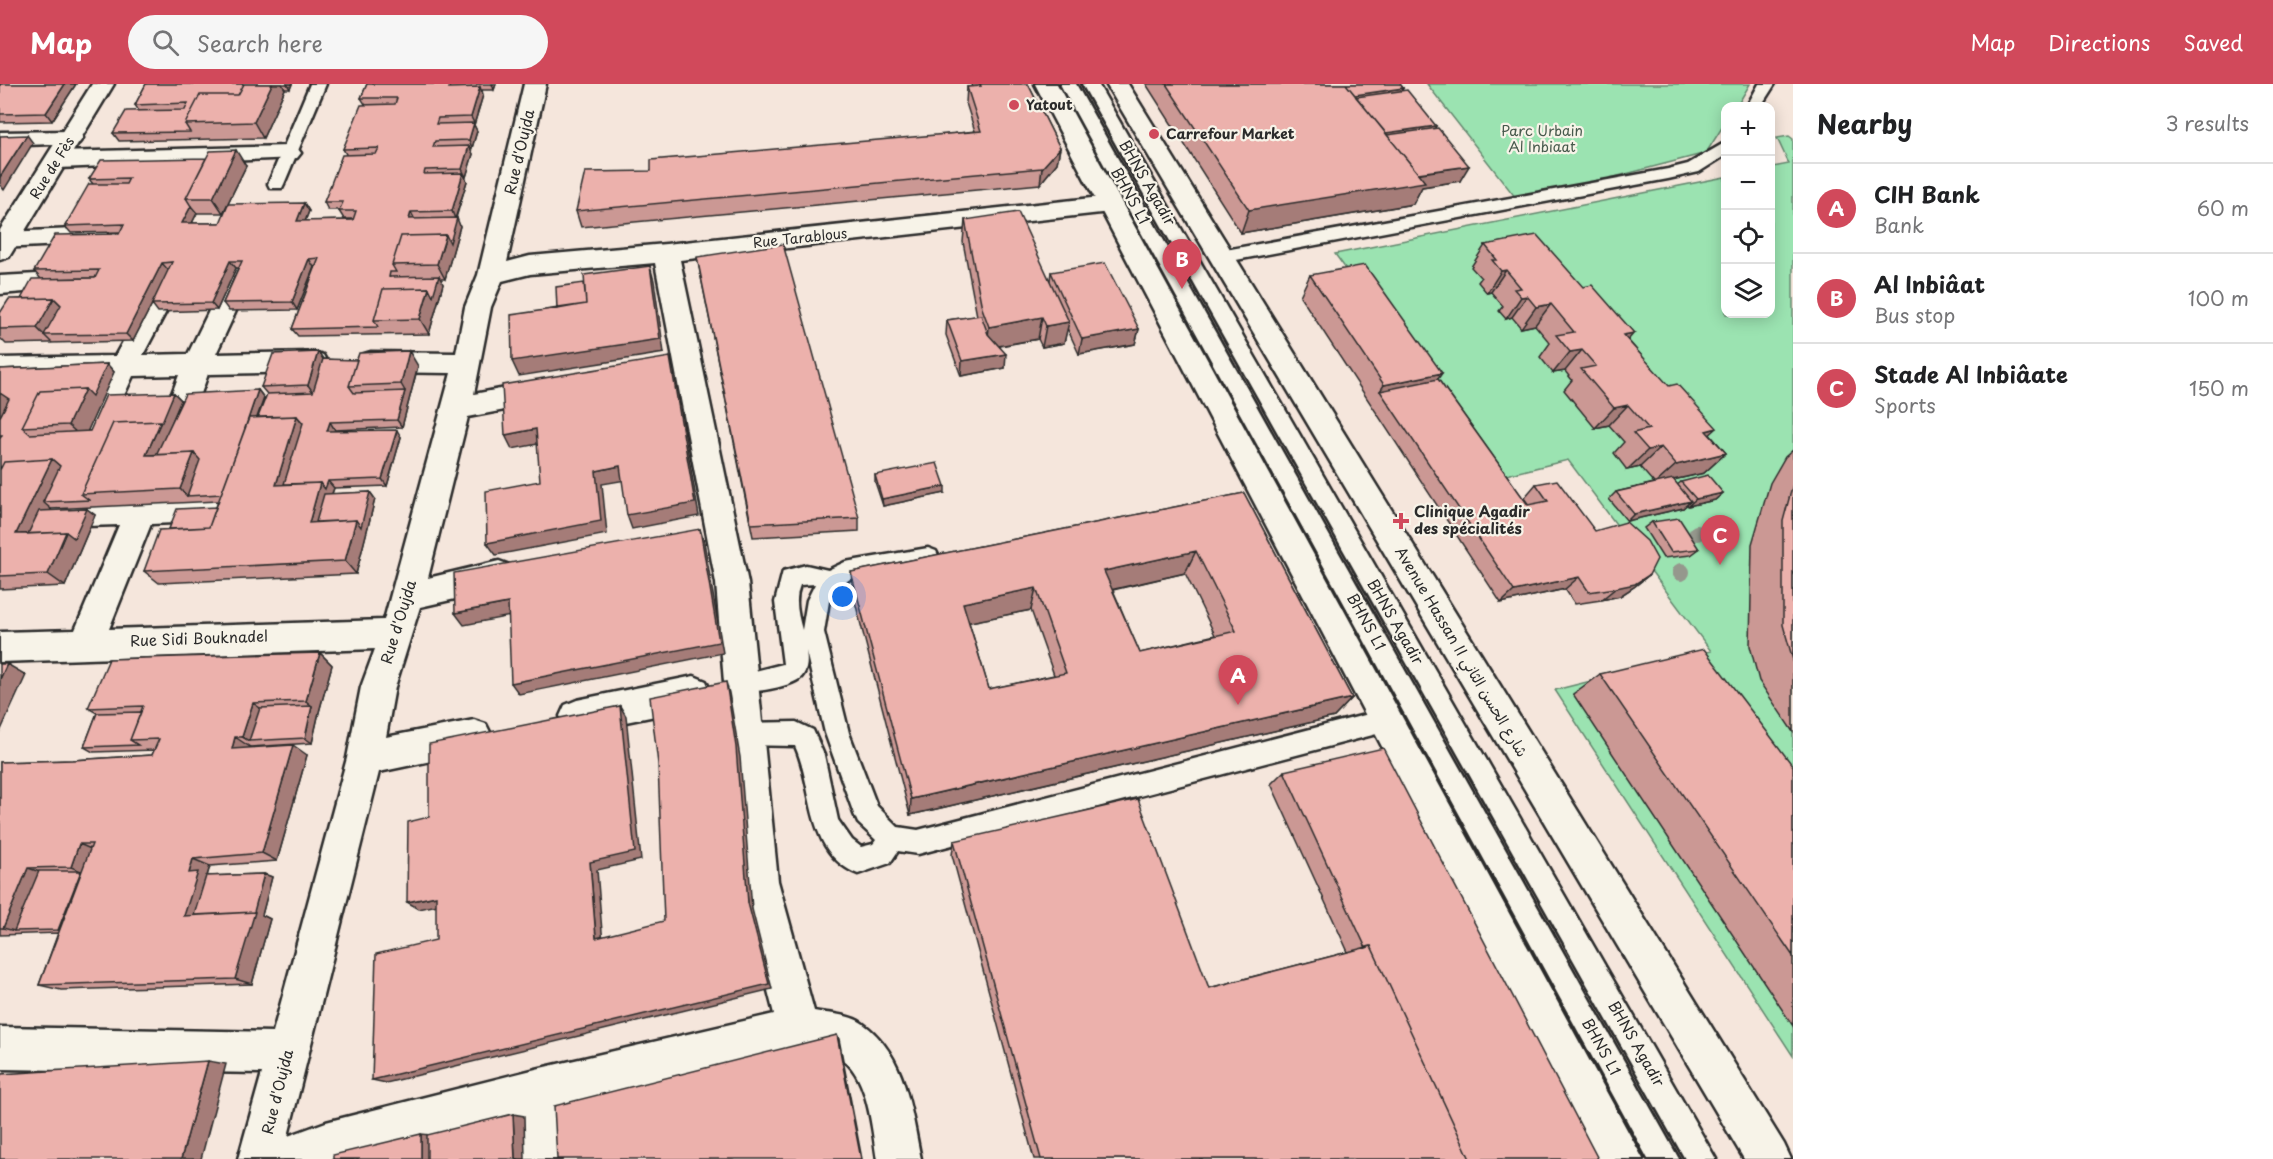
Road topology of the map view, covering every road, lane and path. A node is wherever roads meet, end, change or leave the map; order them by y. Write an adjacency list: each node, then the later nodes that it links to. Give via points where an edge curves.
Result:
1 (103, 84): 10 (street, Rue de Fès)
2 (318, 84): 13 (lane)
3 (535, 84): 23 (street, Rue d'Oujda)
4 (1046, 84): 16 (street)
5 (1068, 84): 63 (lane, BHNS L1)
6 (1090, 84): 64 (lane, BHNS Agadir)
7 (1117, 84): 20 (street, Avenue Hassan II شارع الحسن الثاني)
8 (1767, 84): 9 (lane)
9 (1756, 102)
10 (71, 138): 11 (street); 14 (street, Rue de Fès)
11 (0, 139)
12 (1721, 150): 20 (lane, via 1693,168 1668,174)
13 (289, 153): 14 (street); 15 (lane)
14 (58, 160): 18 (street, Rue de Fès)
15 (276, 184)
16 (1110, 204): 19 (street, Rue Tarablous); 47 (street, via 1259,502)
17 (120, 236): 18 (street)
18 (3, 246)
19 (666, 253): 23 (street, Rue Tarablous, via 530,265); 46 (street, via 677,367 709,527 732,583)
20 (1220, 256): 65 (street, Avenue Hassan II شارع الحسن الثاني)
21 (174, 272): 29 (street)
22 (241, 272): 27 (street)
23 (491, 275): 28 (street, Rue d'Oujda, via 478,307)
24 (98, 279): 25 (street)
25 (0, 285)
26 (287, 351): 27 (street); 28 (street); 32 (street)
27 (198, 362): 29 (street); 35 (street)
28 (468, 363): 33 (street, Rue d'Oujda)
29 (124, 364): 30 (street); 34 (street)
30 (0, 368)
31 (573, 386): 33 (street)
32 (272, 393)
33 (457, 408): 42 (street, Rue d'Oujda)
34 (93, 433)
35 (172, 433)
36 (229, 508): 37 (street)
37 (140, 512): 38 (street); 44 (street)
38 (52, 514)
39 (949, 554): 41 (lane, via 845,571)
40 (523, 569): 42 (street)
41 (829, 581): 46 (lane, via 818,574 791,578 784,604 796,660 794,670); 52 (lane, via 818,600 813,632 837,733 867,814)
42 (408, 596): 43 (street, Rue d'Oujda)
43 (398, 634): 44 (street, Rue Sidi Bouknadel); 51 (street, Rue d'Oujda, via 378,687)
44 (87, 642): 45 (street, Rue Sidi Bouknadel)
45 (0, 647)
46 (743, 683): 48 (street); 50 (street)
47 (1388, 720): 52 (lane, via 918,842); 62 (street)
48 (548, 721)
49 (502, 730): 51 (street)
50 (747, 734): 52 (lane, via 796,733 804,738 818,775 832,838 844,852 858,861 881,854); 53 (street, via 759,881)
51 (365, 758): 55 (street, Rue d'Oujda)
52 (892, 838)
53 (798, 1029): 56 (street); 61 (street, via 847,1037 872,1061 886,1091)
54 (14, 1048): 55 (street); 57 (street)
55 (288, 1053): 58 (street, Rue d'Oujda)
56 (536, 1090): 59 (street, via 326,1144); 60 (street)
57 (12, 1091)
58 (260, 1159)
59 (283, 1159)
60 (538, 1159)
61 (898, 1159)
62 (1621, 1159)
63 (1664, 1159)
64 (1701, 1159)
65 (1769, 1159)

